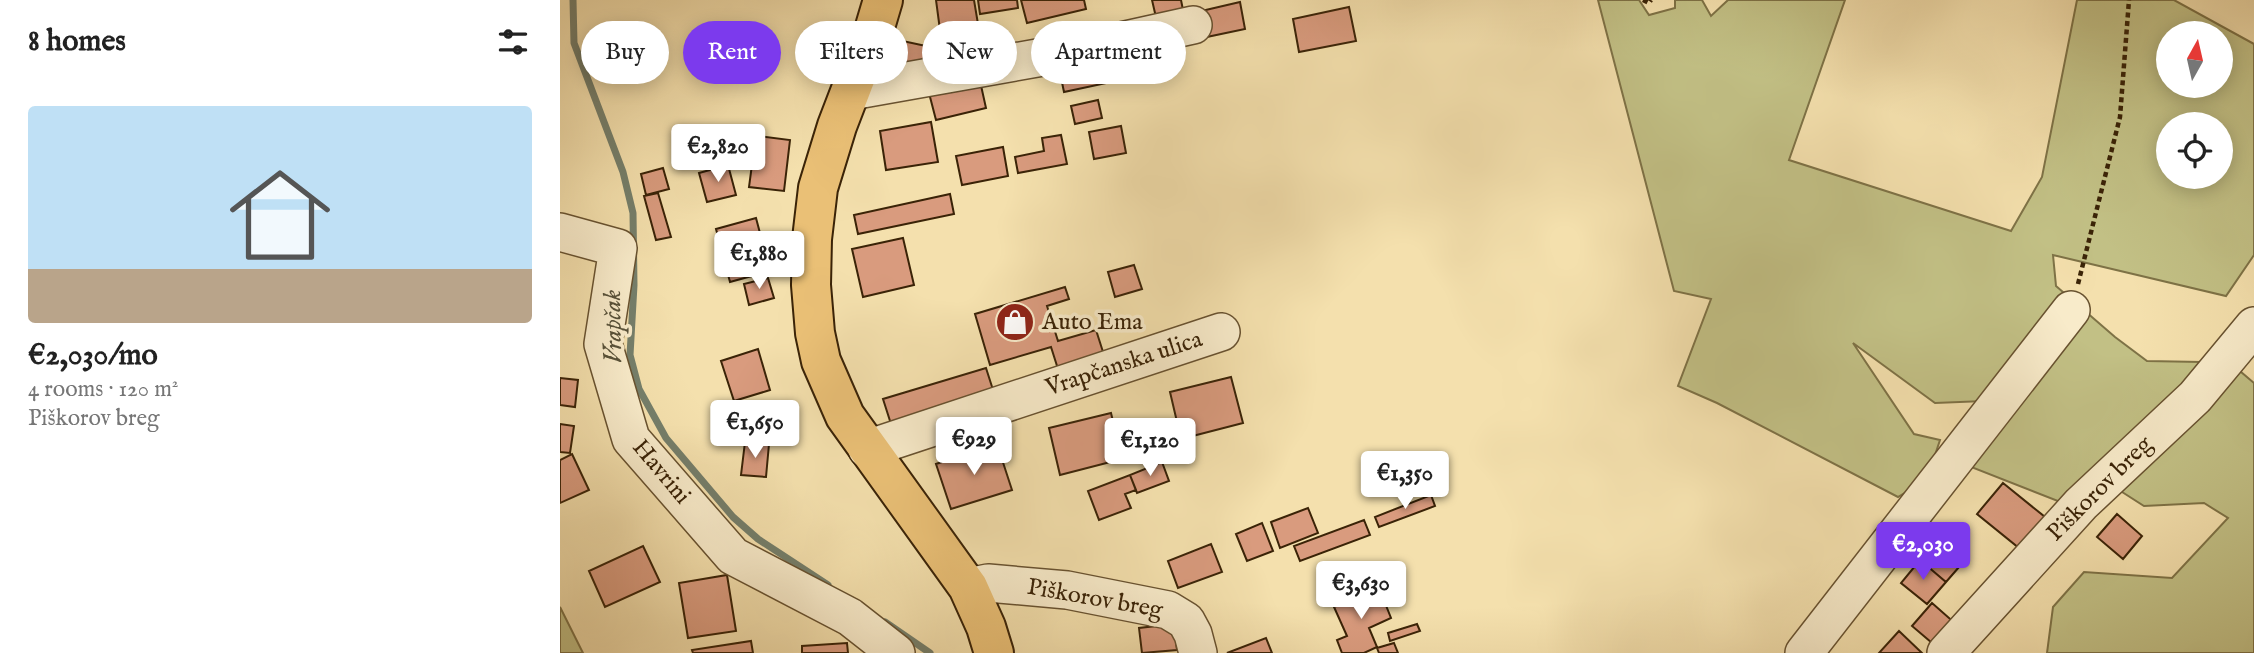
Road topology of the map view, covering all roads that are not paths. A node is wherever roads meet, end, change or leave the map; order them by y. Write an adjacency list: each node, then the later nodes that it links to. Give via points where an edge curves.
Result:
1 (883, 0): 3 (main road)
2 (1193, 25): 3 (street)
3 (851, 91): 8 (main road, via 818,188 811,285 821,361 845,416)
4 (560, 232): 10 (street, Havrini, via 618,248 603,344 631,439 733,556 850,617)
5 (2071, 310): 13 (street)
6 (2254, 326): 14 (street, Piškorov breg, via 2195,397 2081,503)
7 (1221, 331): 8 (street, Vrapčanska ulica)
8 (867, 449): 9 (main road)
9 (968, 587): 11 (main road); 12 (street, Piškorov breg, via 988,583 1067,590 1168,610 1186,621)
10 (896, 653)
11 (995, 653)
12 (1198, 653)
13 (1804, 653)
14 (1946, 653)

